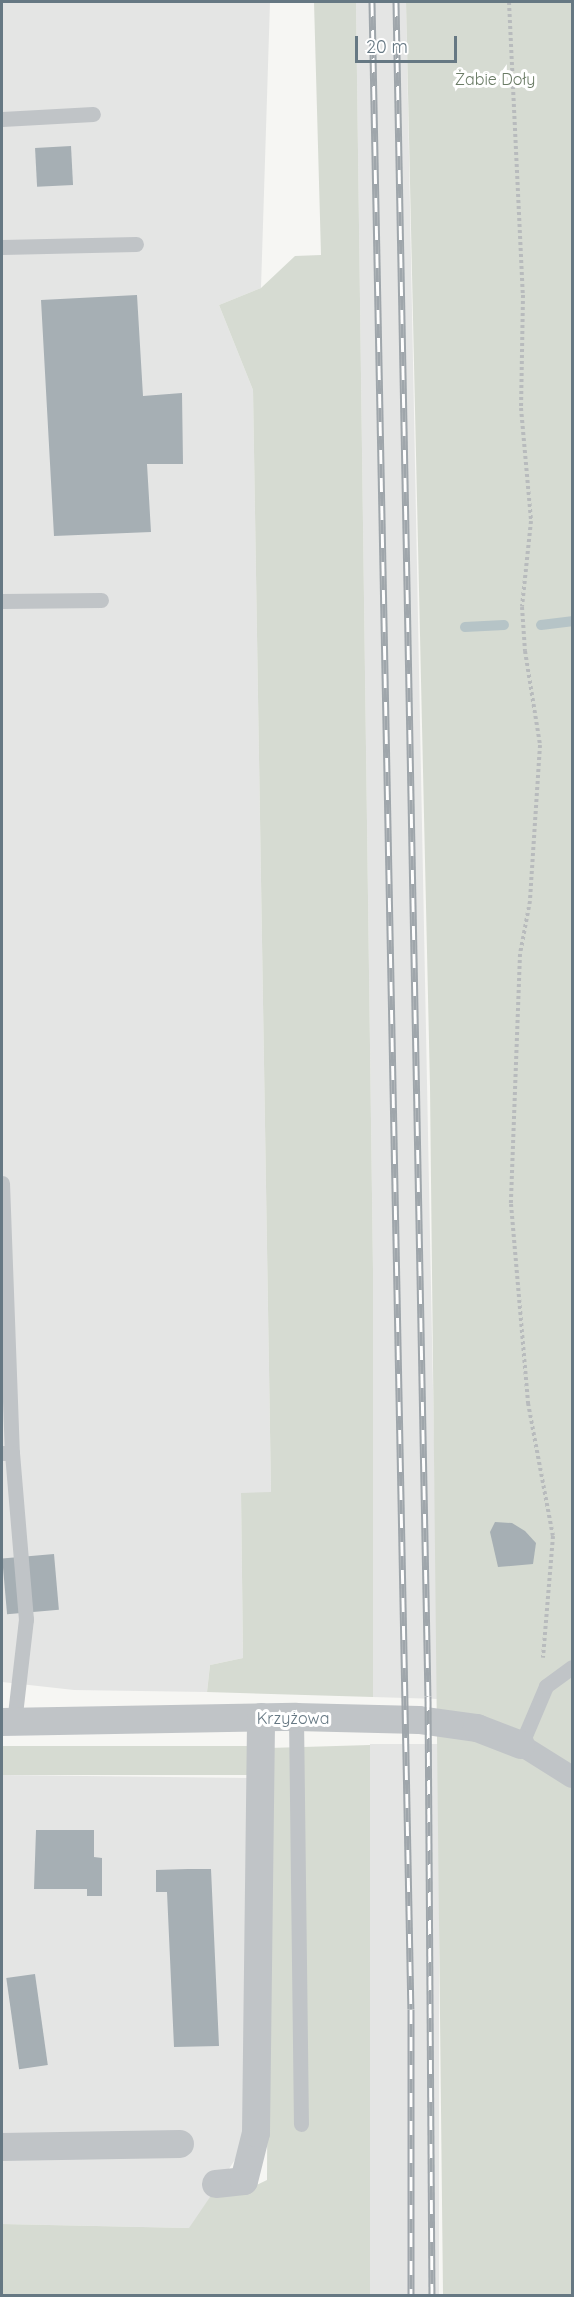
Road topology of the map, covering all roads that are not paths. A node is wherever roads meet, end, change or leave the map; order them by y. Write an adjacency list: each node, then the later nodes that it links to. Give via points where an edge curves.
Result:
1 (93, 114): 2 (lane)
2 (2, 119)
3 (136, 244): 4 (lane)
4 (2, 246)
5 (101, 600): 6 (lane)
6 (2, 601)
7 (2, 1183): 8 (lane)
8 (7, 1453): 12 (lane, via 26,1619)
9 (573, 1667): 13 (lane, via 546,1686)
10 (296, 1717): 11 (street, Krzyżowa); 13 (street, Krzyżowa, via 452,1723 495,1733); 15 (lane)
11 (261, 1718): 12 (street, Krzyżowa); 18 (street, via 256,2133 244,2181)
12 (8, 1722)
13 (521, 1745): 14 (street, Krzyżowa)
14 (573, 1777)
15 (301, 2124)
16 (180, 2145): 17 (street)
17 (2, 2147)
18 (216, 2184)

